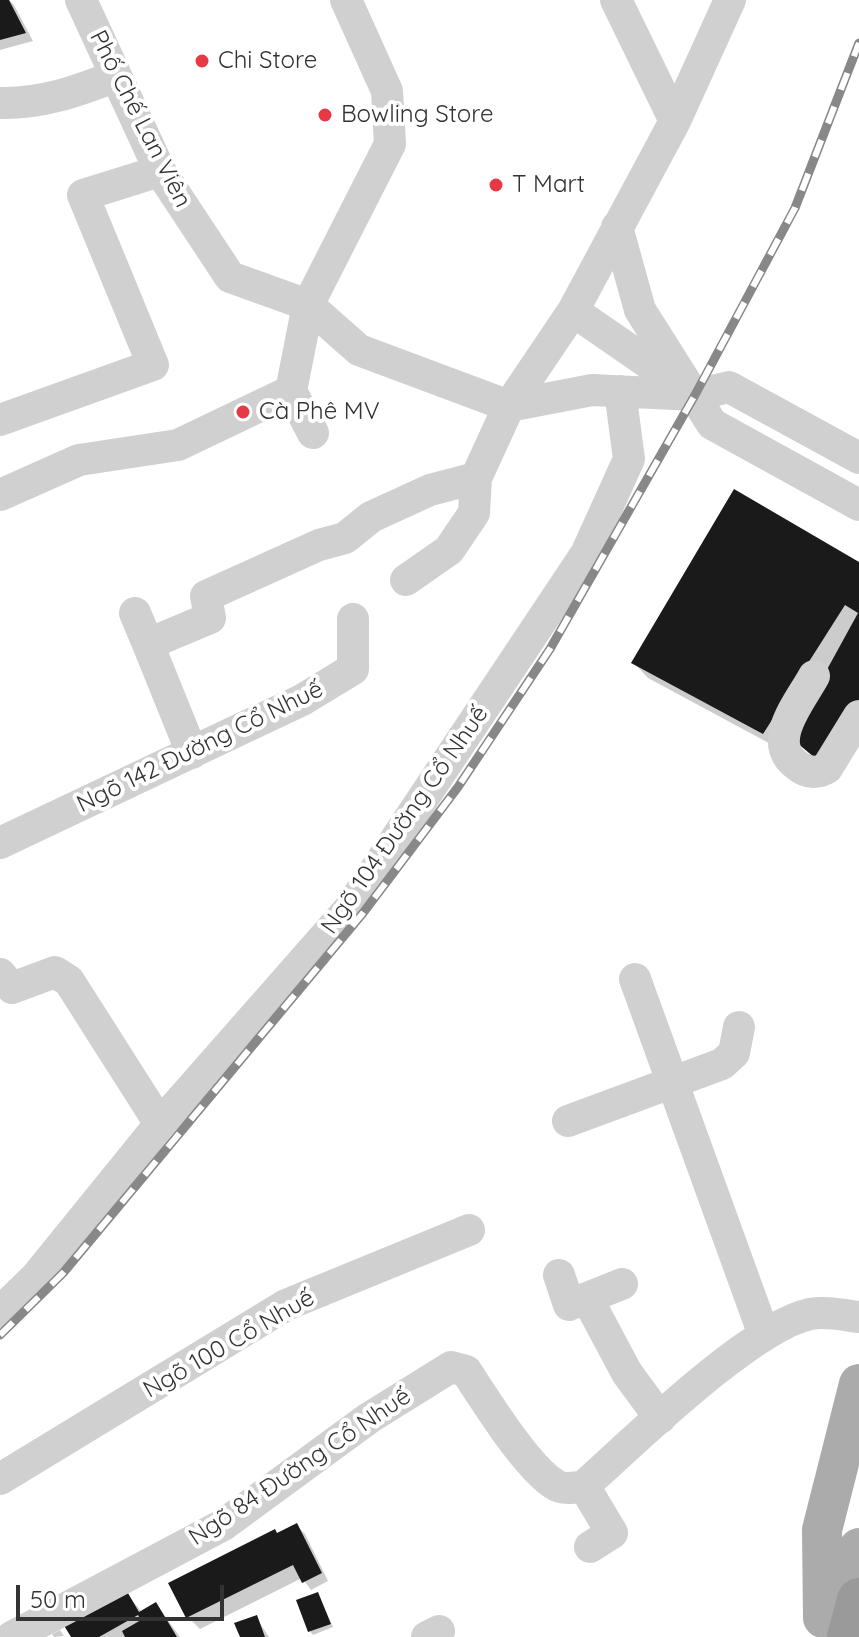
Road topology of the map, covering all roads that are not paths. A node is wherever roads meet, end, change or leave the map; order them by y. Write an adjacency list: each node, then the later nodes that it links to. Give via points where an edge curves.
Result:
1 (81, 0): 5 (street, Phố Chế Lan Viên)
2 (346, 0): 10 (street, via 387,91 390,144)
3 (616, 0): 7 (street)
4 (730, 0): 7 (street)
5 (116, 76): 6 (street, via 38,101); 8 (street, Phố Chế Lan Viên)
6 (0, 103)
7 (675, 121): 9 (street)
8 (160, 171): 10 (street, Phố Chế Lan Viên, via 230,277); 16 (street, via 83,195 153,365)
9 (617, 227): 11 (street); 14 (street, via 640,310)
10 (308, 305): 12 (street); 15 (street, Phố Chế Lan Viên, via 359,350)
11 (573, 311): 14 (street); 15 (street)
12 (291, 391): 17 (street); 20 (street, via 178,445 79,460)
13 (620, 391): 14 (street); 15 (street, via 592,390); 35 (street, Ngõ 104 Đường Cổ Nhuế, via 629,459 586,554 350,908)
14 (695, 395): 18 (street, via 729,387); 21 (street, via 712,424)
15 (509, 406): 19 (street)
16 (0, 420)
17 (313, 433)
18 (859, 458)
19 (476, 478): 22 (street, via 474,513 449,550); 25 (street, via 430,490 371,517 345,538 206,596 210,618)
20 (0, 495)
21 (859, 505)
22 (406, 580)
23 (135, 613): 25 (street)
24 (353, 619): 28 (street, Ngõ 142 Đường Cổ Nhuế, via 353,669)
25 (148, 644): 28 (street)
26 (814, 676): 27 (street, via 783,738 785,755 794,764 820,773 827,768)
27 (859, 716)
28 (192, 753): 29 (street, Ngõ 142 Đường Cổ Nhuế)
29 (0, 843)
30 (0, 974): 35 (street, via 12,988 55,972 69,981)
31 (635, 979): 33 (street)
32 (739, 1027): 33 (street, via 738,1043 728,1060)
33 (672, 1081): 34 (street); 42 (street)
34 (568, 1121)
35 (160, 1124): 40 (street, Ngõ 104 Đường Cổ Nhuế, via 36,1277)
36 (469, 1230): 45 (street, Ngõ 100 Cổ Nhuế, via 286,1305)
37 (559, 1275): 39 (street, via 569,1305)
38 (622, 1284): 39 (street)
39 (587, 1298): 44 (street, via 627,1373)
40 (0, 1312)
41 (859, 1317): 42 (street, via 809,1314)
42 (764, 1335): 44 (street)
43 (859, 1384): 49 (main road, via 822,1530)
44 (660, 1418): 46 (street)
45 (0, 1479)
46 (584, 1486): 47 (street, via 612,1533); 50 (street, Ngõ 84 Đường Cổ Nhuế, via 555,1486 461,1368 451,1367 369,1418 223,1525)
47 (590, 1547)
48 (859, 1548): 49 (main road)
49 (837, 1623)
50 (12, 1637)

